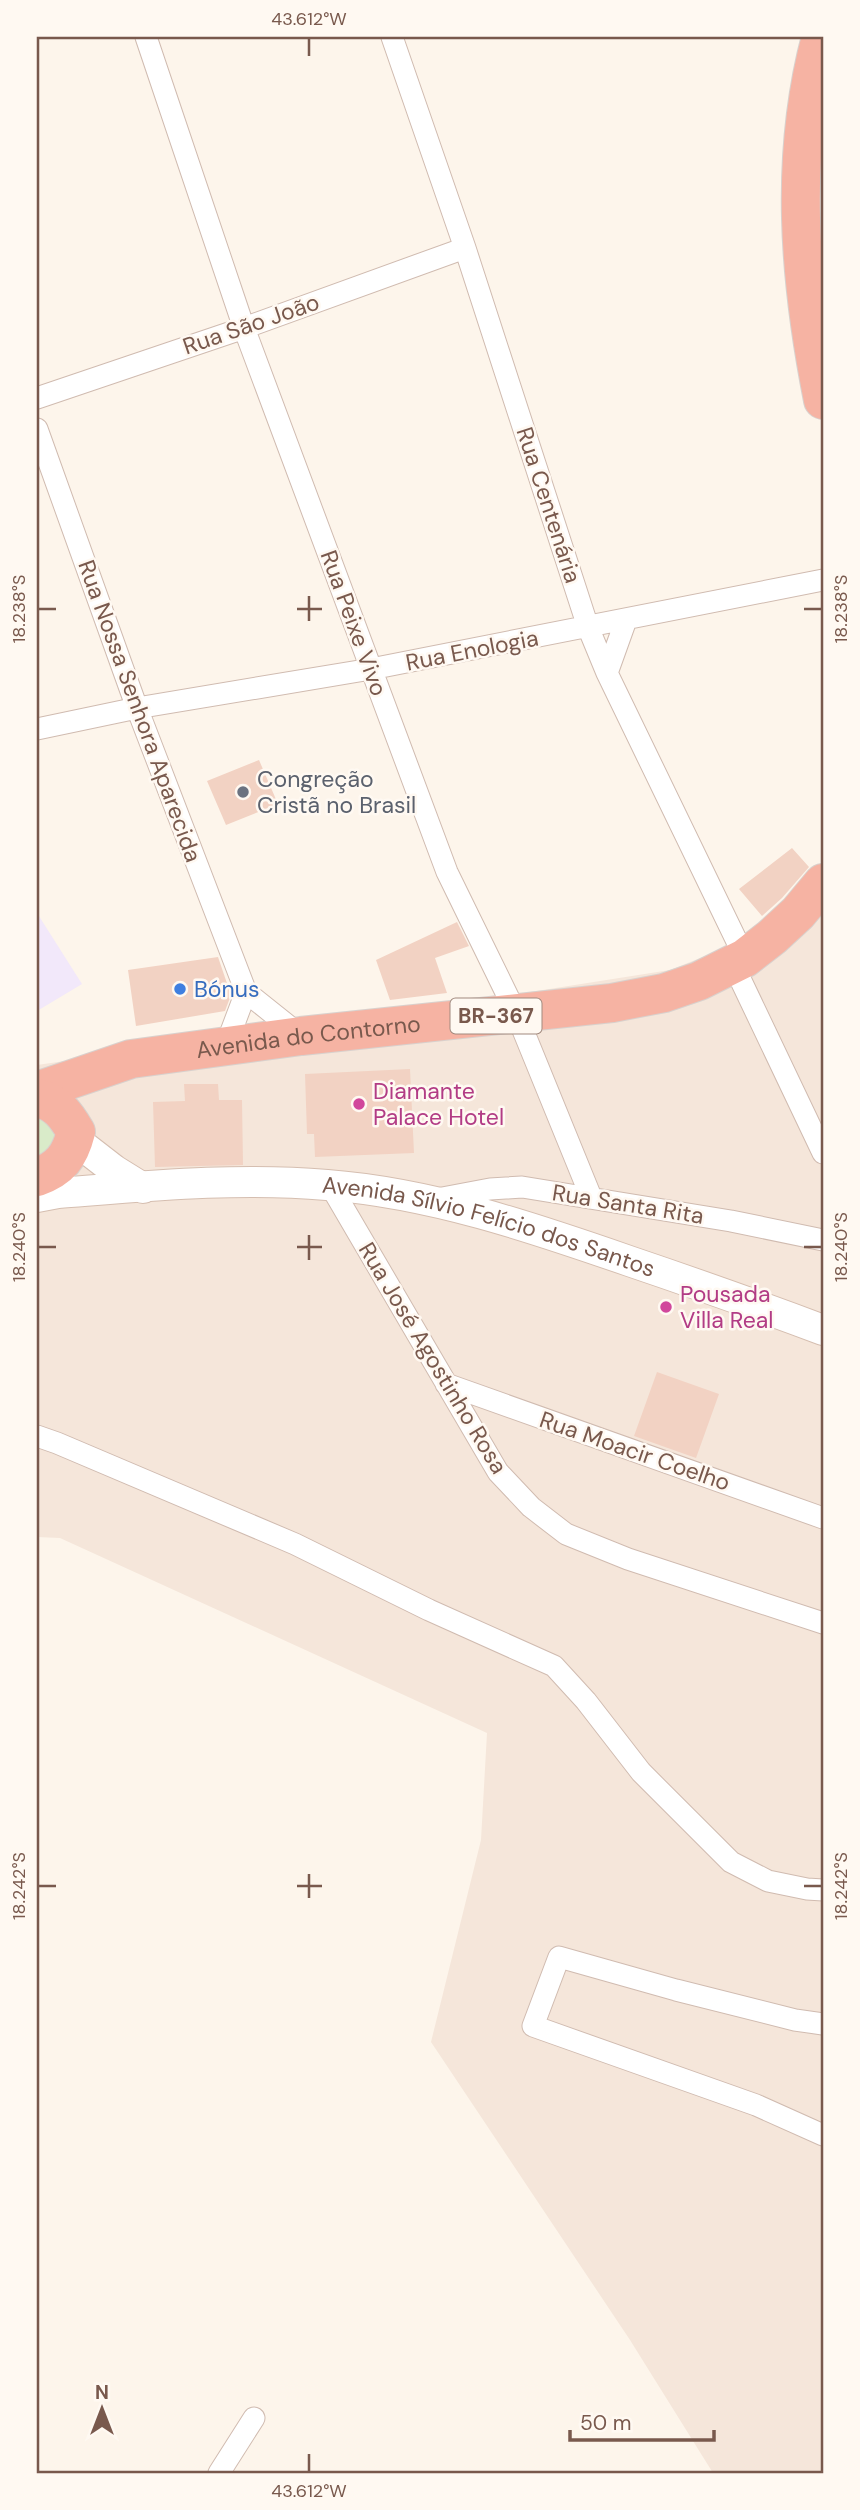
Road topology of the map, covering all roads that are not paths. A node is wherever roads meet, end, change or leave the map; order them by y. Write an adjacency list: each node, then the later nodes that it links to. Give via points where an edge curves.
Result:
1 (146, 37): 5 (street, Rua Peixe Vivo)
2 (392, 37): 4 (street, Rua Centenária)
3 (821, 37): 7 (highway, via 803,126 800,220 808,319)
4 (465, 248): 5 (street, Rua São João); 11 (street, Rua Centenária)
5 (244, 328): 6 (street, Rua São João); 12 (street, Rua Peixe Vivo)
6 (37, 398)
7 (823, 400)
8 (37, 429): 14 (street, Rua Nossa Senhora Aparecida)
9 (823, 580): 10 (street, Rua Enologia)
10 (626, 620): 11 (street, Rua Enologia); 13 (street)
11 (588, 627): 12 (street, Rua Enologia); 13 (street, Rua Centenária)
12 (371, 669): 14 (street, Rua Enologia); 19 (street, Rua Peixe Vivo, via 447,872)
13 (607, 673): 17 (street, Rua Centenária)
14 (137, 708): 15 (street, Rua Enologia); 18 (street, Rua Nossa Senhora Aparecida)
15 (37, 729)
16 (823, 883): 17 (highway, Avenida do Contorno / BR-367, via 798,913)
17 (739, 961): 19 (highway, Avenida do Contorno / BR-367, via 690,985 640,999); 26 (street, Rua Centenária)
18 (246, 992): 20 (street); 21 (street)
19 (516, 1013): 20 (highway, Avenida do Contorno / BR-367); 31 (street, Rua Peixe Vivo)
20 (301, 1036): 21 (highway, Avenida do Contorno / BR-367)
21 (226, 1045): 22 (highway, Avenida do Contorno / BR-367)
22 (131, 1059): 23 (highway, BR-367); 25 (highway, via 106,1084)
23 (37, 1091)
24 (37, 1098): 25 (highway, via 64,1112)
25 (75, 1135): 27 (highway, via 61,1165); 29 (main road, via 114,1170)
26 (823, 1153)
27 (37, 1177)
28 (330, 1185): 29 (main road, Avenida Sílvio Felício dos Santos, via 199,1182); 32 (main road, Avenida Sílvio Felício dos Santos); 35 (street, Rua José Agostinho Rosa)
29 (143, 1188): 30 (main road, Avenida Sílvio Felício dos Santos)
30 (37, 1197)
31 (591, 1197): 32 (street, Rua Santa Rita, via 522,1187); 33 (street, Rua Santa Rita)
32 (432, 1200): 34 (main road, Avenida Sílvio Felício dos Santos, via 542,1230)
33 (823, 1240)
34 (823, 1330)
35 (446, 1384): 37 (street, Rua Moacir Coelho); 38 (street, Rua José Agostinho Rosa, via 498,1472 531,1507 566,1534)
36 (37, 1436): 39 (street, via 295,1544 554,1665 640,1772 731,1862 768,1881)
37 (823, 1518)
38 (823, 1623)
39 (823, 1890)
40 (823, 2024): 41 (street, via 559,1957 533,2026 756,2105)
41 (823, 2134)
42 (254, 2418): 43 (street)
43 (219, 2473)

